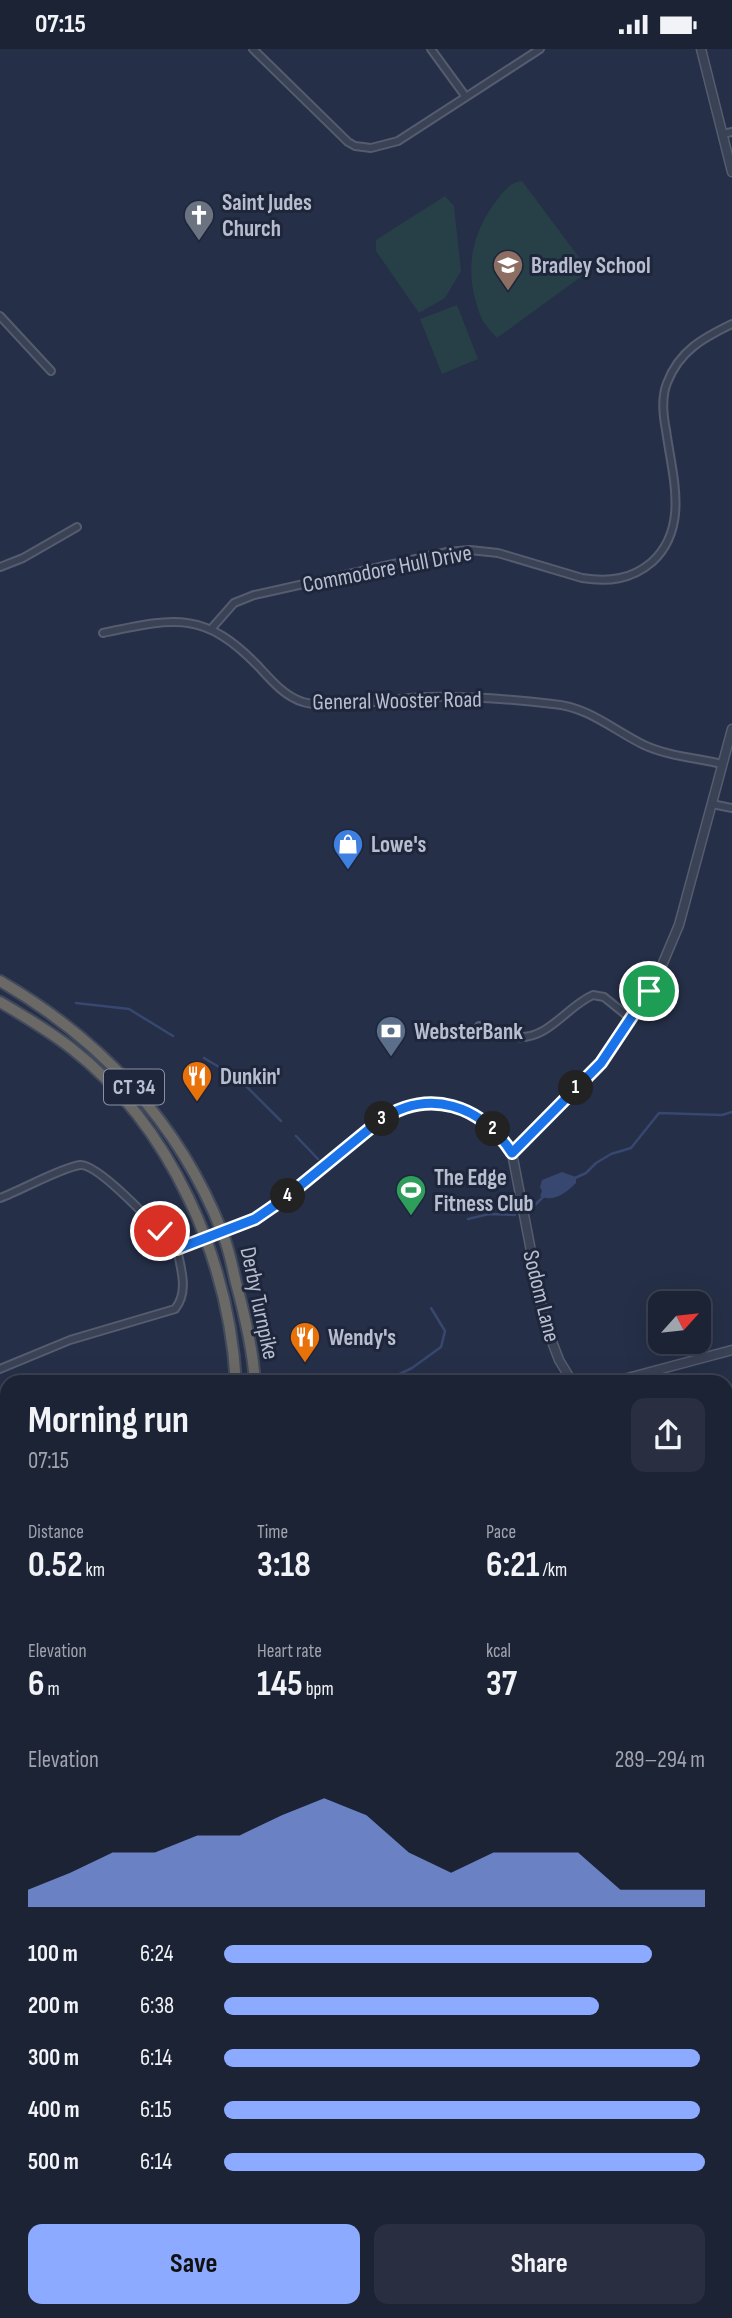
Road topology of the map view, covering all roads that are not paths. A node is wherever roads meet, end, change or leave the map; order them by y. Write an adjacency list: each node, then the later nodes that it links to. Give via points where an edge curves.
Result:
1 (253, 49): 5 (street, via 355,146 379,148 398,141)
2 (431, 49): 5 (street)
3 (540, 49): 5 (street)
4 (701, 49): 6 (street)
5 (466, 97)
6 (728, 133): 7 (street)
7 (732, 172)
8 (0, 316): 10 (street)
9 (732, 324): 13 (street, Commodore Hull Drive, via 694,344 667,381 663,413 676,516 661,553 642,569 619,579 582,579 498,553 460,550 254,595 234,603)
10 (51, 371)
11 (77, 527): 12 (street)
12 (0, 567)
13 (212, 628): 14 (street, via 153,622); 16 (street, General Wooster Road, via 243,650 278,687 303,702 323,705 425,697 556,704 587,712 657,750)
14 (103, 633)
15 (732, 729): 16 (street)
16 (722, 764): 17 (street)
17 (712, 804): 18 (street); 21 (street, via 674,940)
18 (732, 808)
19 (0, 981): 25 (highway, CT 34, via 85,1038 133,1086 186,1159)
20 (0, 1002): 26 (highway, CT 34, via 72,1049 120,1094 180,1181)
21 (630, 1018): 22 (street, via 604,997 593,995 530,1036); 23 (street, via 601,1063)
22 (479, 1026)
23 (512, 1153): 25 (street, Sodom Lane, via 481,1118 465,1110 441,1104 411,1106 379,1121 255,1219); 32 (street, Sodom Lane, via 545,1323)
24 (0, 1198): 27 (street, via 85,1164 114,1185)
25 (223, 1233): 26 (street, Sodom Lane); 31 (highway, Derby Turnpike / CT 34)
26 (206, 1239): 27 (street); 30 (highway, Derby Turnpike / CT 34, via 225,1303)
27 (177, 1249): 29 (street, via 184,1290 175,1309 110,1326)
28 (732, 1350): 33 (street)
29 (0, 1369)
30 (235, 1375)
31 (255, 1375)
32 (568, 1375)
33 (639, 1375)

